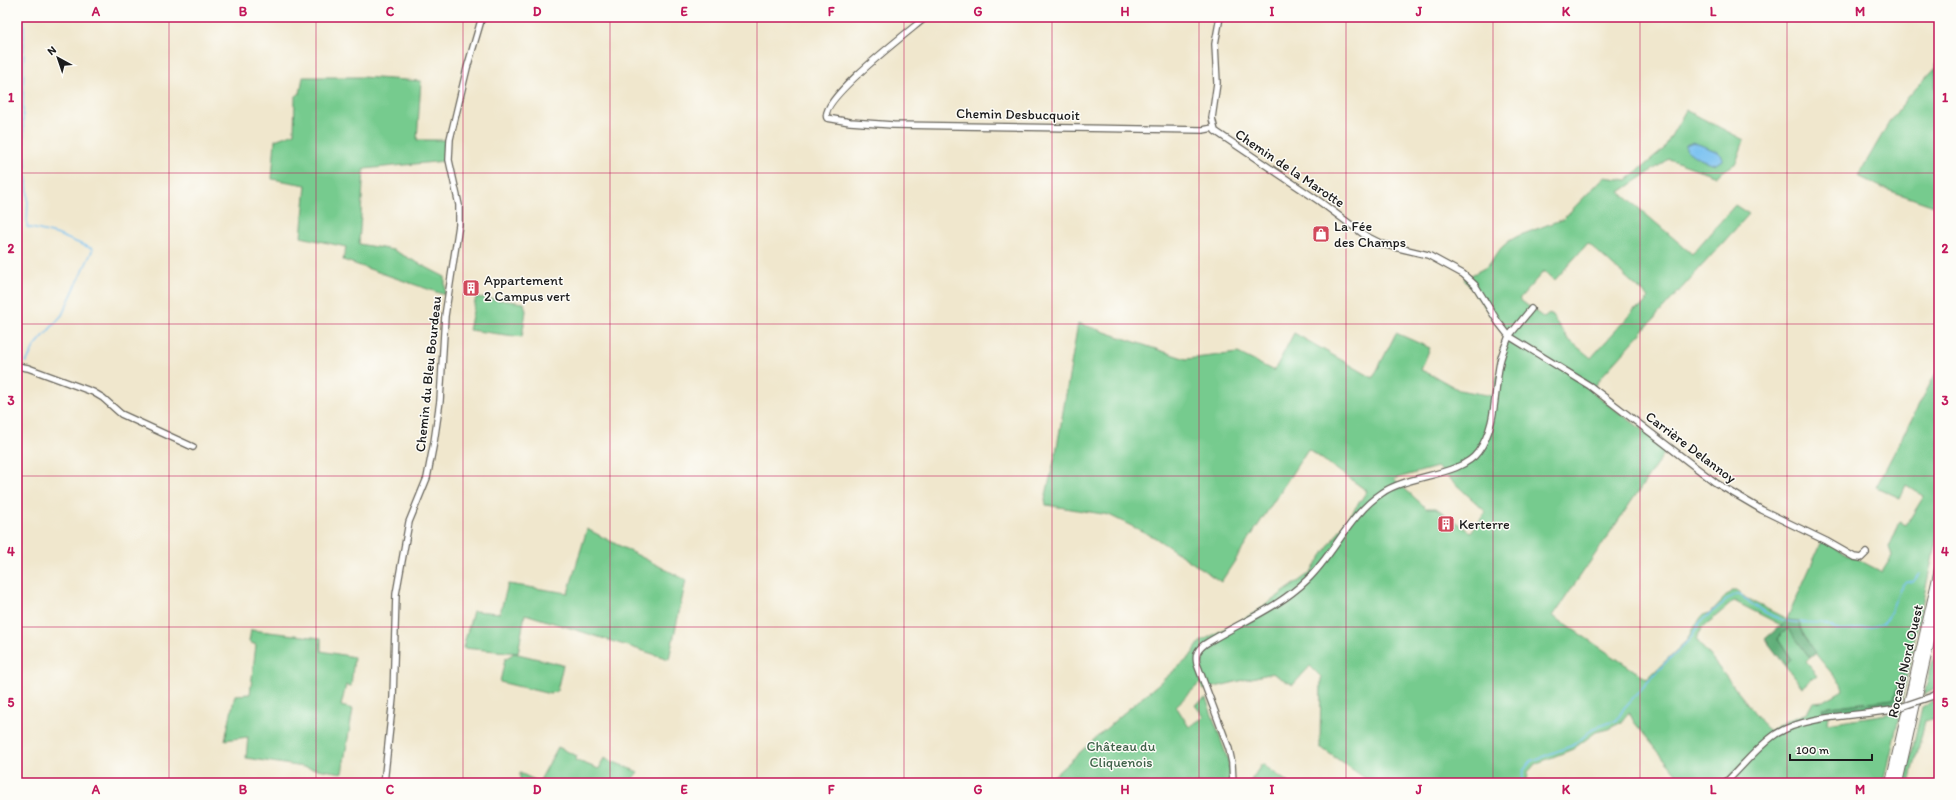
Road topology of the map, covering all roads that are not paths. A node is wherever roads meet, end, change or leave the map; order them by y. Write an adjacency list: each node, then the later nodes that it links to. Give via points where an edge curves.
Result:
1 (482, 17): 13 (street, Chemin du Bleu Bourdeau, via 450,139 449,160 459,205 459,224 446,310 434,442 428,474 409,522 396,594 393,698)
2 (926, 17): 4 (street, Chemin Desbucquoit, via 863,70 831,102 827,118 881,124 1203,130)
3 (1220, 17): 4 (street, via 1215,40 1218,74 1212,118)
4 (1214, 128): 6 (street, Chemin de la Marotte, via 1220,135 1366,236 1382,244 1428,255 1463,274 1475,285)
5 (1531, 309): 6 (street)
6 (1509, 336): 9 (street, Carrière Delannoy, via 1590,386 1716,483 1762,510 1854,557 1861,558); 14 (street, via 1500,362 1490,424 1484,442 1474,456 1462,465 1382,492 1361,512 1314,573 1300,587 1198,651 1197,664 1229,749)
7 (17, 366): 8 (street, via 93,392 121,414)
8 (193, 447)
9 (1866, 553)
10 (1939, 569): 16 (highway, Rocade Nord Ouest)
11 (1939, 602): 17 (highway, Rocade Nord Ouest)
12 (1939, 692): 15 (street, bridge, via 1892,710 1812,721 1790,727 1764,744)
13 (384, 783)
14 (1233, 783)
15 (1726, 783)
16 (1890, 783)
17 (1898, 783)

